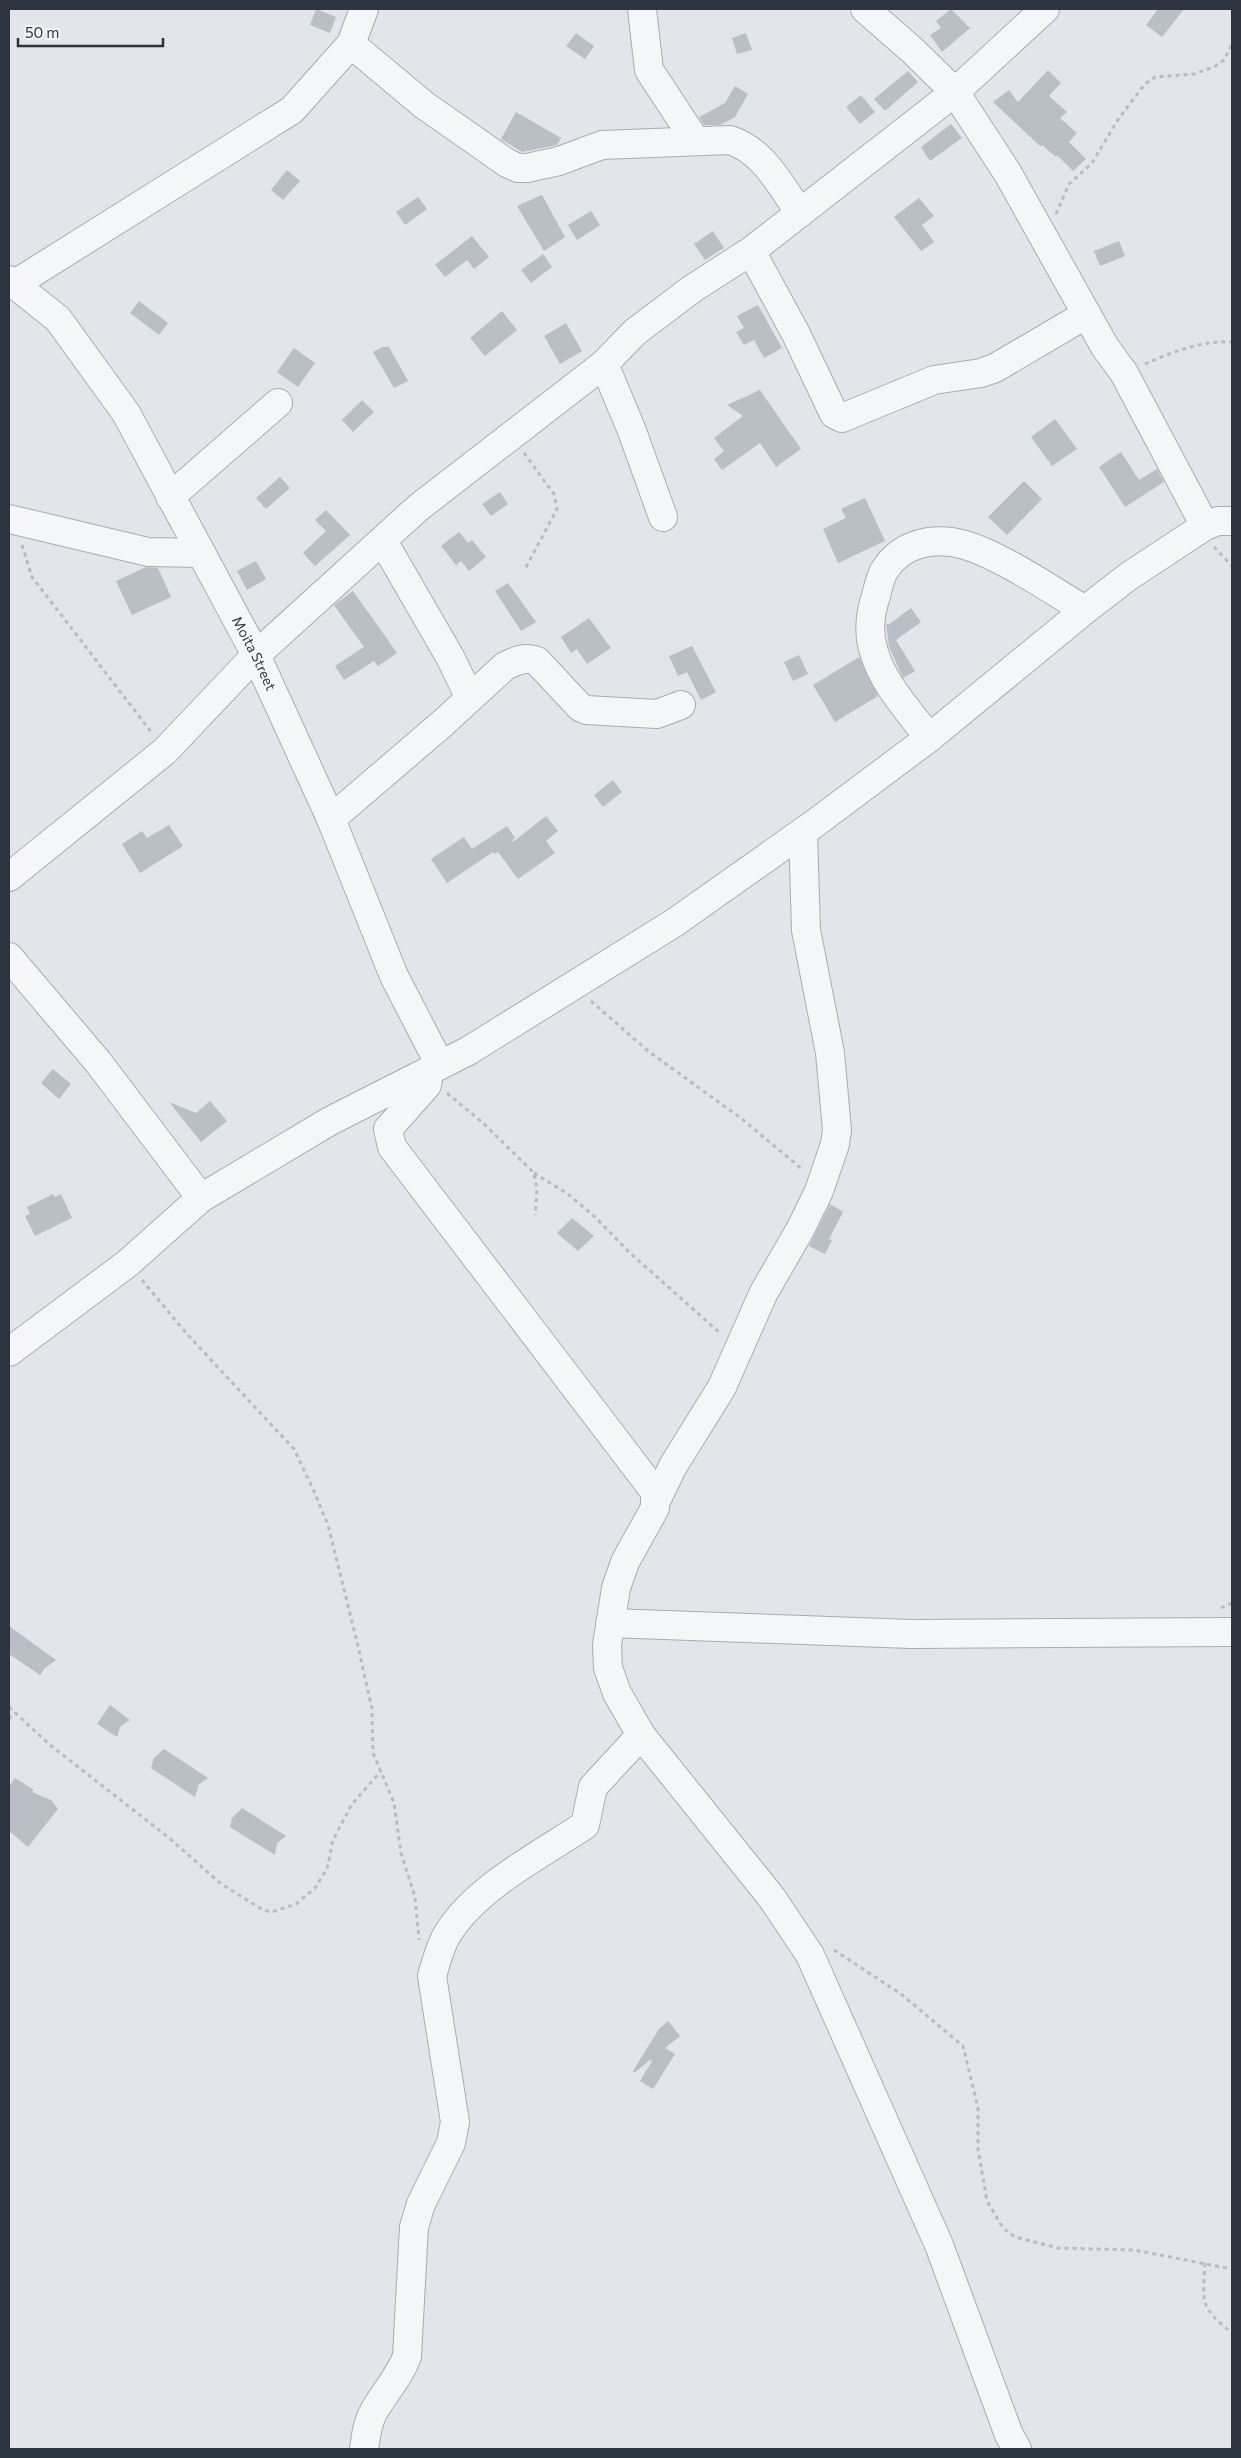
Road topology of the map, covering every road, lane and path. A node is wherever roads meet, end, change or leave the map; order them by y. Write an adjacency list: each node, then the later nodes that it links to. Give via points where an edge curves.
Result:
1 (364, 9): 5 (street)
2 (642, 9): 8 (street, via 649,70)
3 (865, 9): 7 (street)
4 (1045, 9): 7 (street)
5 (351, 44): 8 (street, via 424,105 518,168 559,161 602,145); 12 (street, via 292,110)
6 (1232, 44): 10 (path, via 1224,60 1214,67 1194,74 1155,77 1145,84 1119,118 1092,163 1069,184)
7 (955, 92): 9 (street); 10 (street, via 1008,172)
8 (695, 140): 9 (street, via 730,140 751,150)
9 (800, 212): 11 (street)
10 (1045, 237): 13 (street)
11 (751, 251): 13 (street, via 834,414 842,418 934,380 995,368); 15 (street, via 692,289 635,332)
12 (11, 283): 19 (street, Moita Street, via 58,319 71,334 126,413)
13 (1087, 314): 16 (street)
14 (1232, 342): 16 (path, via 1198,345)
15 (604, 364): 18 (street); 20 (street)
16 (1124, 373): 22 (street)
17 (278, 403): 19 (street)
18 (511, 436): 23 (street, via 419,506); 26 (path, via 557,500 557,509)
19 (170, 497): 25 (street, Moita Street)
20 (663, 517)
21 (9, 519): 25 (street, via 148,552)
22 (1222, 520): 27 (street, via 1129,576)
23 (383, 541): 28 (street); 29 (street)
24 (22, 543): 32 (path, via 32,577)
25 (200, 552): 28 (street, Moita Street)
26 (524, 571)
27 (1085, 610): 31 (street); 31 (street, via 988,554 964,544 925,542 904,549 883,572 873,603 870,630 874,653 885,676)
28 (256, 655): 32 (street); 33 (street, Moita Street)
29 (470, 698): 30 (street, via 505,666 516,660 532,659 550,672 586,710 657,714); 33 (street)
30 (681, 705)
31 (929, 738): 34 (street)
32 (165, 751): 35 (street)
33 (331, 819): 38 (street, Moita Street)
34 (803, 832): 37 (street, via 674,922); 40 (street, via 806,930 830,1053 837,1130)
35 (9, 877)
36 (9, 957): 41 (street, via 98,1062)
37 (572, 984): 38 (street); 40 (path, via 648,1051 742,1119)
38 (433, 1071): 39 (path); 41 (street, via 330,1121); 46 (street, via 421,1094 388,1129 392,1148 655,1492)
39 (534, 1173): 42 (path, via 537,1190); 44 (path, via 568,1194 595,1217 629,1252)
40 (821, 1185): 44 (street, via 801,1228 763,1294)
41 (201, 1198): 43 (street)
42 (535, 1215)
43 (128, 1263): 45 (street); 53 (path, via 186,1333 294,1449 328,1526 372,1710 373,1753)
44 (739, 1350): 46 (street, via 722,1387)
45 (9, 1352)
46 (656, 1500): 47 (street, via 643,1532 625,1562 616,1588)
47 (610, 1623): 48 (street, via 910,1634); 52 (street, via 608,1668 617,1693)
48 (1232, 1632)
49 (9, 1707): 50 (path)
50 (14, 1712): 51 (path); 53 (path, via 220,1883 263,1910 272,1912 296,1904 314,1888 327,1869 334,1840 352,1804)
51 (9, 1720)
52 (641, 1735): 55 (street, via 593,1787 585,1824 469,1907 448,1934); 60 (street, via 772,1898 810,1955 939,2245)
53 (381, 1771): 55 (path, via 394,1803 401,1853 415,1897 418,1937)
54 (827, 1945): 56 (path, via 901,1994 963,2046 978,2108 978,2149 985,2192 991,2210 1003,2228 1014,2237 1058,2248 1134,2250)
55 (432, 1976): 59 (street, via 454,2122 451,2143 414,2228 407,2356 374,2412)
56 (1205, 2263): 57 (path); 58 (path, via 1204,2305)
57 (1232, 2269)
58 (1232, 2333)
59 (364, 2449)
60 (1017, 2449)

